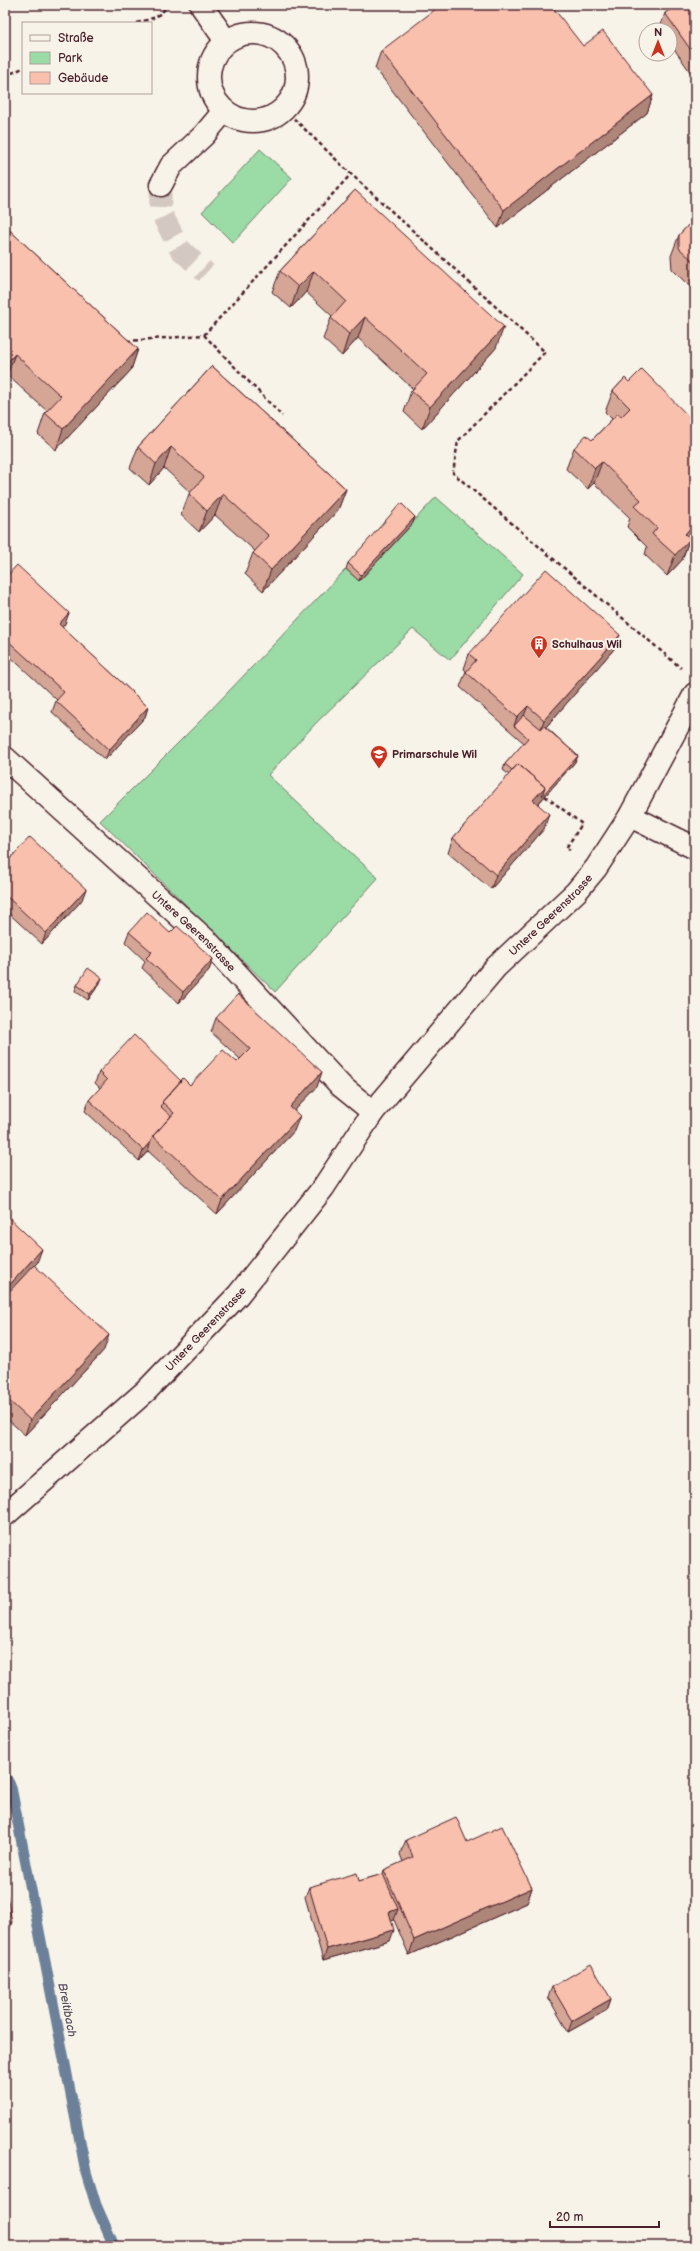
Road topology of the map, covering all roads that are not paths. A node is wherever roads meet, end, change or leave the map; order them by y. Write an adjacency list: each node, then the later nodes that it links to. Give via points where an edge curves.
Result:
1 (201, 5): 2 (street)
2 (226, 41): 3 (street, via 210,62 208,76 213,95); 3 (street, via 240,34 255,32 270,35 283,43 292,55 297,70 295,91 284,109 274,117 261,121 235,118)
3 (224, 111): 4 (street, via 204,135 171,166)
4 (161, 185)
5 (695, 694): 7 (street, Untere Geerenstrasse)
6 (5, 758): 9 (street, Untere Geerenstrasse, via 207,941 341,1086)
7 (630, 816): 8 (street); 9 (street, Untere Geerenstrasse, via 596,868 576,892 496,967)
8 (695, 848)
9 (374, 1112): 10 (street, Untere Geerenstrasse, via 323,1188 238,1295 147,1390)
10 (5, 1515)

